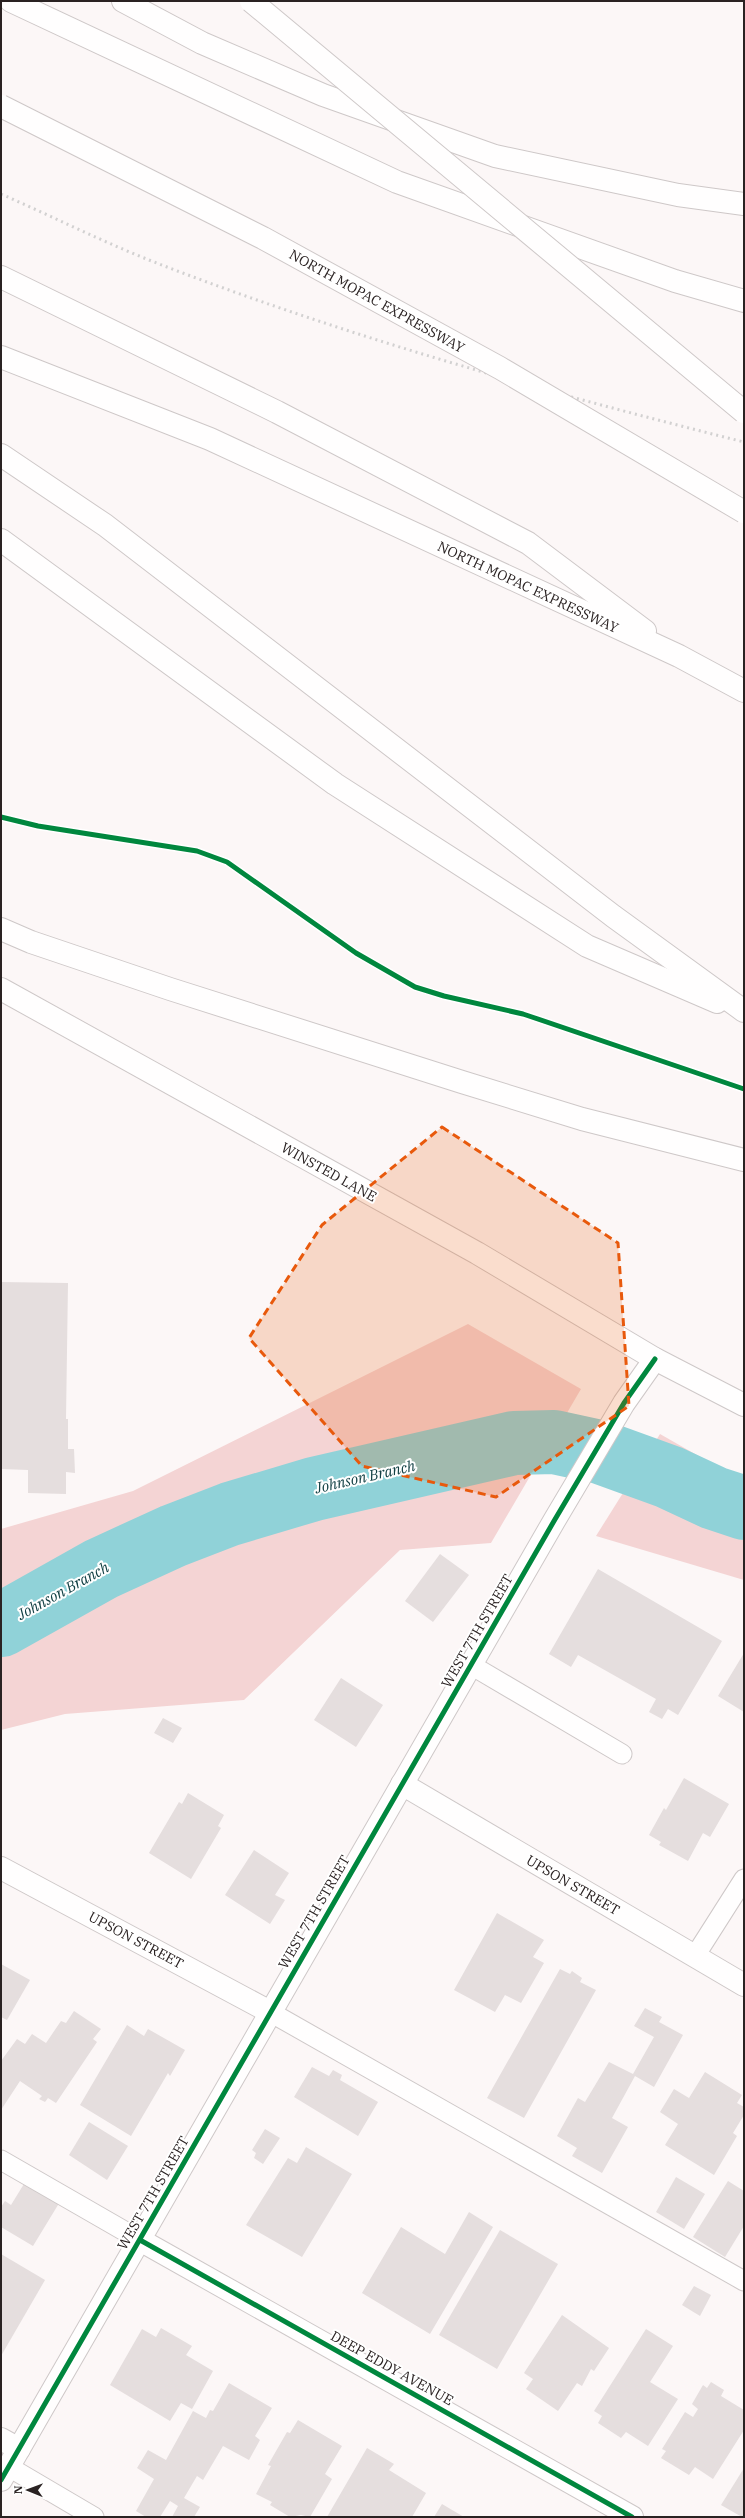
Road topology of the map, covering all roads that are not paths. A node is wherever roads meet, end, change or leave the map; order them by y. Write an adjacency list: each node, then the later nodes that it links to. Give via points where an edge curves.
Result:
1 (11, 1): 5 (main road)
2 (23, 1): 5 (main road)
3 (123, 1): 7 (main road, via 202,43 323,95 495,156 678,195)
4 (251, 1): 11 (main road, bridge)
5 (55, 21): 9 (main road, via 397,182 675,282)
6 (1, 106): 13 (main road, NORTH MOPAC EXPRESSWAY, bridge, via 263,238 486,360)
7 (744, 204)
8 (1, 277): 15 (main road, via 277,412 528,544)
9 (744, 301)
10 (1, 357): 15 (main road, NORTH MOPAC EXPRESSWAY, via 210,439)
11 (744, 412)
12 (1, 455): 19 (main road, via 105,525 613,916)
13 (744, 512)
14 (1, 540): 19 (main road, via 335,784 580,942)
15 (680, 656): 16 (main road, NORTH MOPAC EXPRESSWAY)
16 (744, 691)
17 (1, 929): 20 (main road, via 31,942 170,990 454,1080 582,1119)
18 (1, 990): 21 (main road, WINSTED LANE, via 476,1253)
19 (744, 1012)
20 (744, 1160)
21 (655, 1359): 22 (main road, WINSTED LANE); 23 (main road, WEST 7TH STREET, via 624,1403)
22 (744, 1405)
23 (471, 1665): 24 (lane); 25 (main road, WEST 7TH STREET)
24 (622, 1754)
25 (402, 1784): 28 (main road, UPSON STREET); 30 (main road, WEST 7TH STREET)
26 (1, 1868): 30 (main road, UPSON STREET)
27 (744, 1879): 28 (lane)
28 (695, 1956): 29 (main road, UPSON STREET)
29 (744, 1985)
30 (270, 2012): 32 (main road, WEST 7TH STREET); 33 (lane)
31 (1, 2160): 32 (lane)
32 (140, 2240): 34 (main road, WEST 7TH STREET); 36 (main road, DEEP EDDY AVENUE)
33 (744, 2281)
34 (7, 2459): 35 (lane)
35 (94, 2517)
36 (632, 2517)

